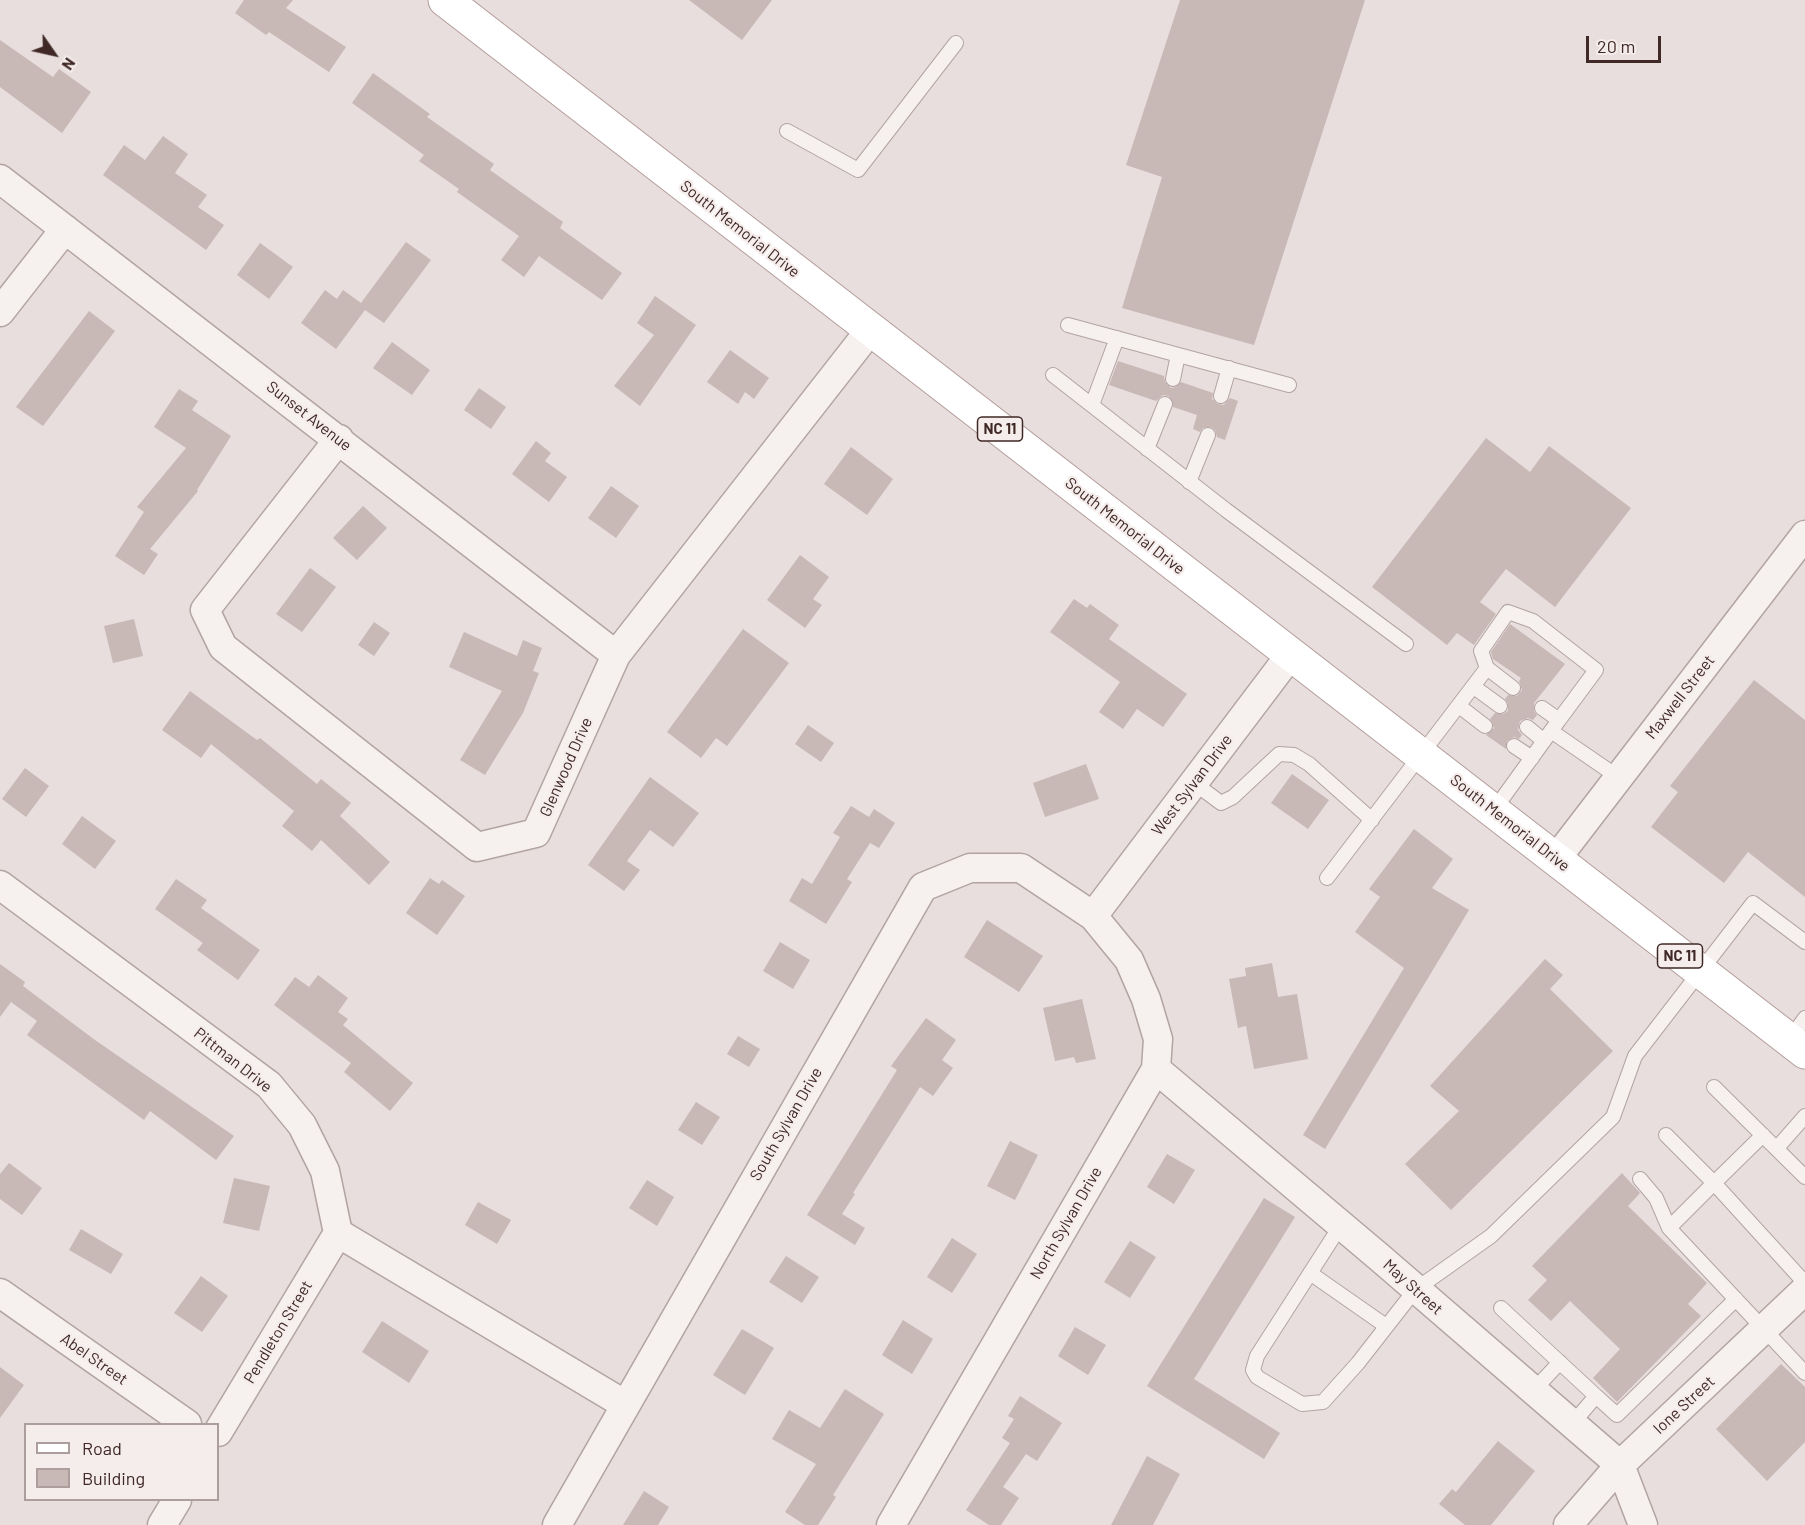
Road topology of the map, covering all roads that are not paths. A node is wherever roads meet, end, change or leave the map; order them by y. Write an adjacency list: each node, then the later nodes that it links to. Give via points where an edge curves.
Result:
1 (445, 0): 8 (main road, South Memorial Drive / NC 11)
2 (956, 43): 3 (lane, via 858,170)
3 (787, 130)
4 (0, 179): 5 (street, Sunset Avenue)
5 (65, 229): 6 (street); 19 (street, Sunset Avenue)
6 (0, 312)
7 (1068, 325): 9 (lane)
8 (871, 329): 24 (main road, South Memorial Drive / NC 11); 25 (street, Glenwood Drive)
9 (1117, 338): 10 (lane); 17 (lane)
10 (1178, 355): 11 (lane); 13 (lane)
11 (1229, 368): 14 (lane); 15 (lane)
12 (1053, 375): 17 (lane)
13 (1173, 379)
14 (1289, 385)
15 (1221, 396)
16 (1165, 404): 20 (lane)
17 (1092, 405): 20 (lane)
18 (1208, 435): 21 (lane)
19 (339, 439): 25 (street, Sunset Avenue); 25 (street, Glenwood Drive, via 205,610 223,647 477,848 536,833)
20 (1147, 449): 21 (lane)
21 (1189, 482): 23 (lane)
22 (1805, 535): 38 (street, Maxwell Street)
23 (1406, 644)
24 (1291, 654): 36 (main road, South Memorial Drive / NC 11); 39 (street, West Sylvan Drive)
25 (616, 655)
26 (1487, 668): 27 (lane); 28 (lane); 34 (lane, via 1481,651 1508,612 1533,621 1596,670)
27 (1473, 687): 29 (lane); 30 (lane)
28 (1513, 688)
29 (1459, 706): 32 (lane); 36 (lane)
30 (1500, 706)
31 (1542, 708): 34 (lane)
32 (1485, 726)
33 (1527, 727): 34 (lane)
34 (1552, 731): 37 (lane); 38 (lane)
35 (1514, 746): 37 (lane)
36 (1423, 756): 40 (main road, South Memorial Drive / NC 11); 41 (lane)
37 (1532, 758): 40 (lane)
38 (1618, 777): 42 (street, Maxwell Street)
39 (1194, 783): 41 (lane, via 1221,803 1233,797 1279,754 1294,755); 45 (street, West Sylvan Drive)
40 (1494, 811): 42 (main road, South Memorial Drive / NC 11)
41 (1372, 820): 43 (lane)
42 (1556, 859): 47 (main road, South Memorial Drive / NC 11)
43 (1326, 878)
44 (0, 885): 60 (street, Pittman Drive, via 269,1085 302,1125 325,1171)
45 (1093, 916): 49 (street, North Sylvan Drive, via 1129,960 1146,999 1158,1039); 73 (street, South Sylvan Drive, via 1021,868 970,868 923,887)
46 (1805, 942): 47 (lane, via 1753,903)
47 (1699, 971): 48 (main road, South Memorial Drive / NC 11); 62 (lane, via 1635,1056 1613,1117 1491,1236)
48 (1800, 1037)
49 (1155, 1070): 58 (street, May Street); 81 (street, North Sylvan Drive)
50 (1714, 1087): 53 (lane)
51 (1805, 1116): 54 (lane)
52 (1666, 1135): 57 (lane)
53 (1763, 1135): 54 (lane); 57 (lane)
54 (1776, 1148): 55 (lane)
55 (1805, 1177)
56 (1640, 1179): 59 (lane, via 1656,1198)
57 (1714, 1183): 59 (lane); 64 (lane)
58 (1341, 1225): 61 (lane); 62 (street, May Street)
59 (1669, 1228): 65 (lane)
60 (338, 1233): 73 (street); 76 (street, Pendleton Street)
61 (1310, 1274): 67 (lane); 67 (lane, via 1257,1356 1253,1370 1257,1377 1302,1404 1323,1402)
62 (1414, 1290): 67 (lane); 71 (street, May Street)
63 (0, 1293): 74 (street, Abel Street)
64 (1803, 1294): 68 (street, Ione Street)
65 (1736, 1299): 68 (lane); 72 (lane, via 1617,1415)
66 (1501, 1308): 69 (lane)
67 (1386, 1326)
68 (1764, 1329): 70 (lane); 77 (street, Ione Street)
69 (1560, 1362): 71 (lane); 72 (lane)
70 (1805, 1373)
71 (1533, 1391): 75 (street, May Street)
72 (1596, 1396): 75 (lane)
73 (624, 1404): 80 (street, South Sylvan Drive)
74 (184, 1423)
75 (1572, 1424): 77 (street, May Street)
76 (219, 1430)
77 (1620, 1465): 82 (street, Ione Street); 83 (street, May Street)
78 (176, 1501): 79 (street)
79 (162, 1525)
80 (557, 1525)
81 (891, 1525)
82 (1568, 1525)
83 (1643, 1525)

